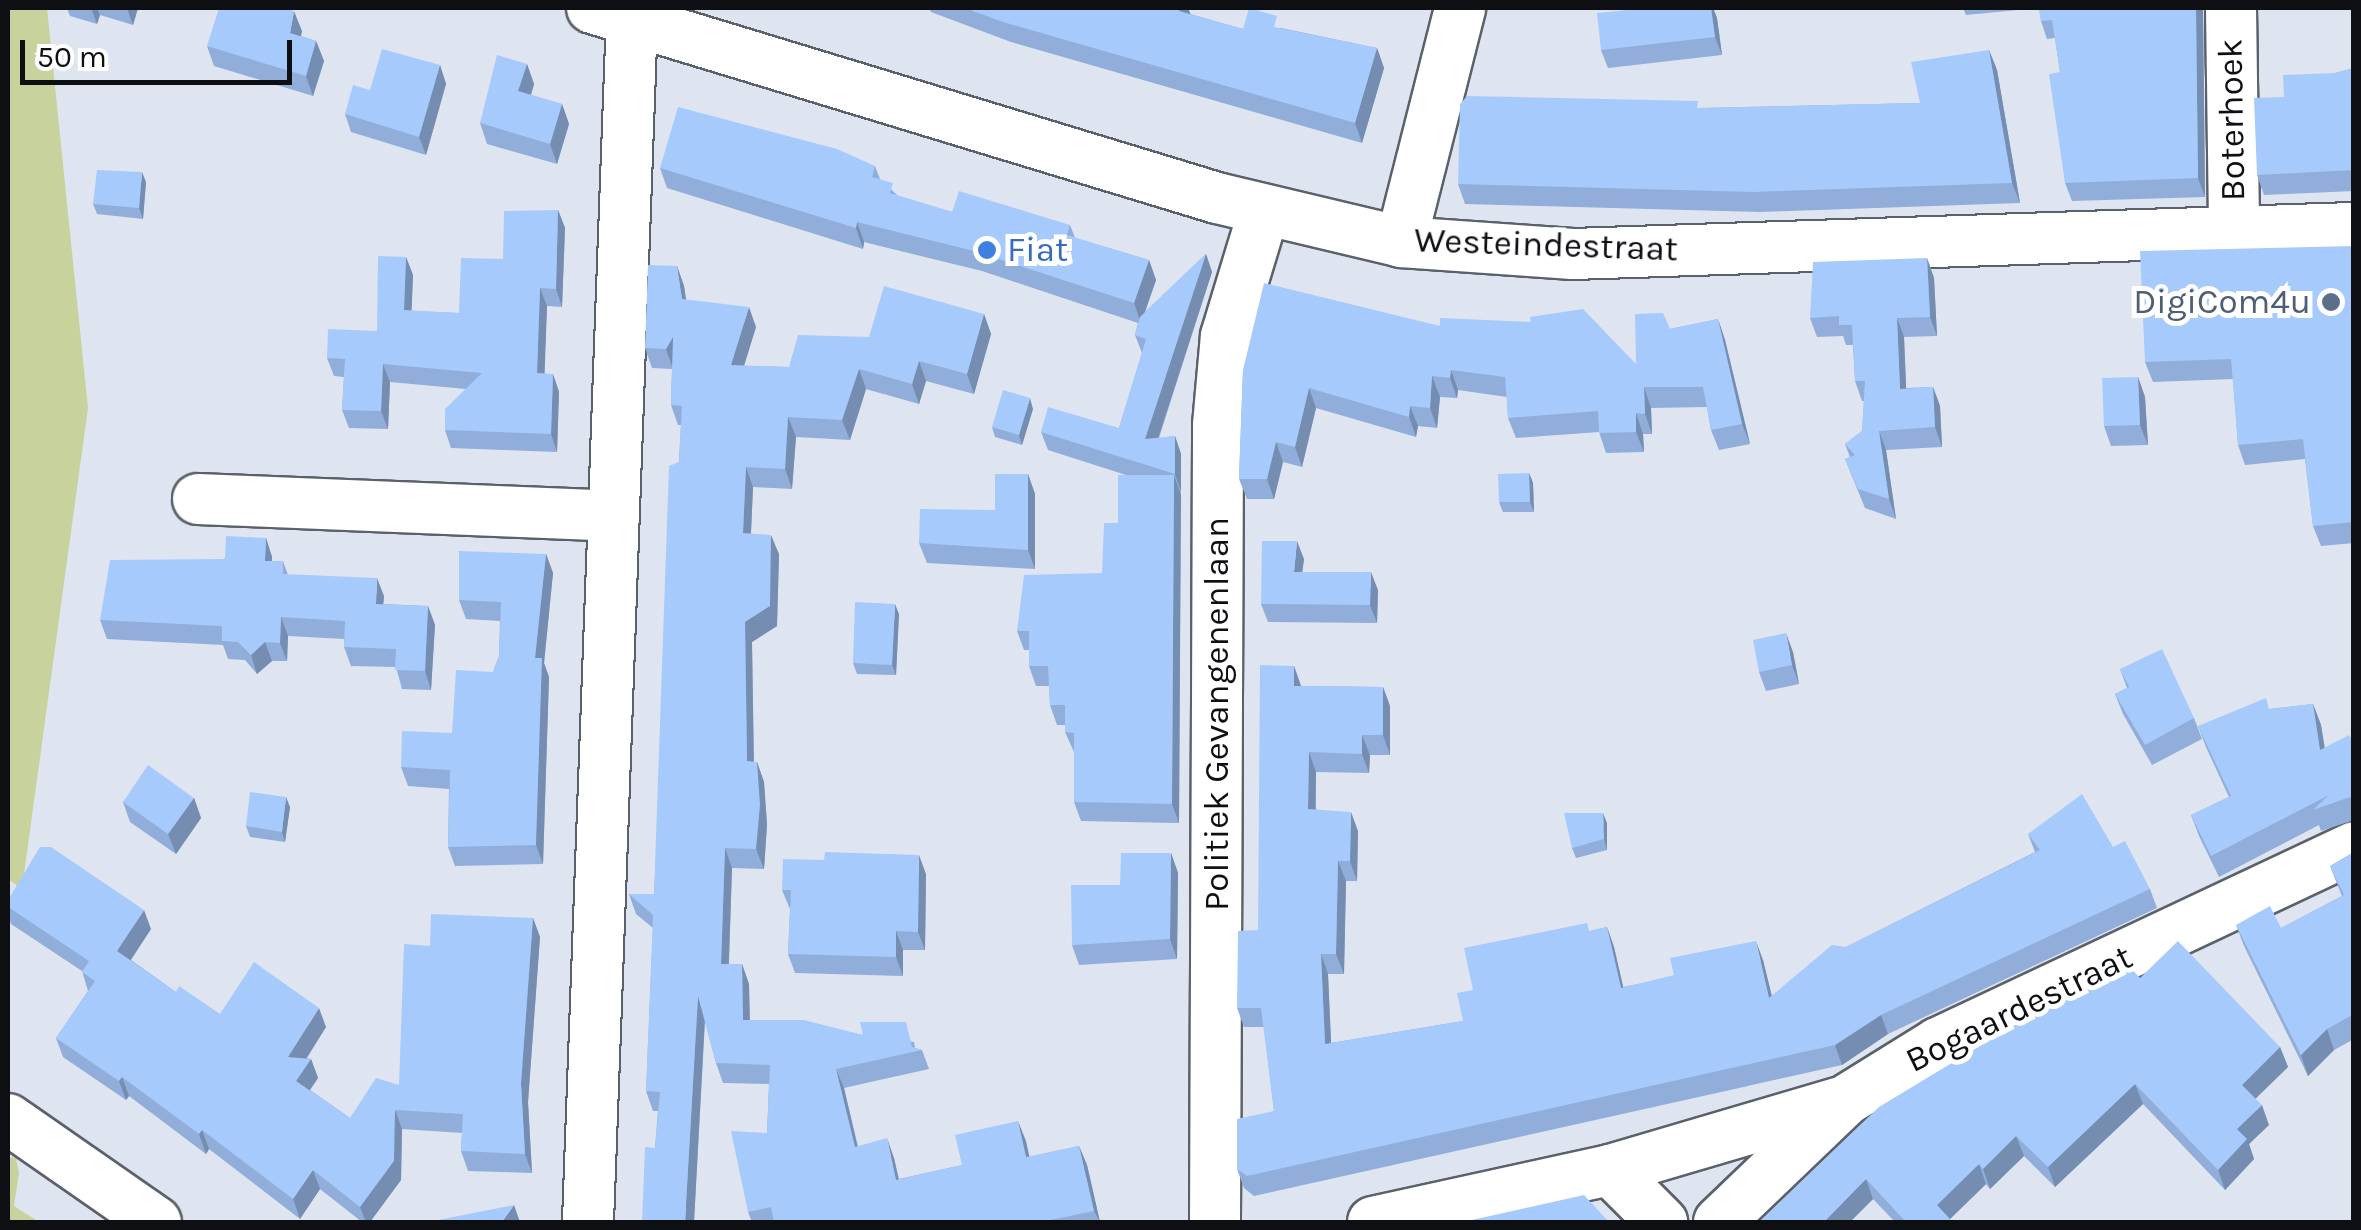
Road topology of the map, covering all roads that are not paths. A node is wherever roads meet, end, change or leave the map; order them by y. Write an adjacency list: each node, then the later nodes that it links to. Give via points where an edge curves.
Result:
1 (1460, 8): 7 (street)
2 (2231, 8): 6 (street, Boterhoek)
3 (612, 14): 4 (street, Westeindestraat); 9 (street)
4 (1264, 212): 7 (street, Westeindestraat); 16 (street, Politiek Gevangenenlaan, via 1226,336 1218,425)
5 (2354, 228): 6 (street, Westeindestraat)
6 (2234, 232): 7 (street, Westeindestraat, via 1574,254)
7 (1402, 242)
8 (198, 499): 9 (street)
9 (614, 516): 15 (street)
10 (2354, 848): 11 (street, Bogaardestraat, via 1938,1043)
11 (1846, 1100): 13 (street); 19 (street, Bogaardestraat)
12 (8, 1120): 14 (street)
13 (1610, 1170): 17 (street); 18 (street)
14 (156, 1222)
15 (588, 1222)
16 (1215, 1222)
17 (1373, 1222)
18 (1662, 1222)
19 (1719, 1222)

